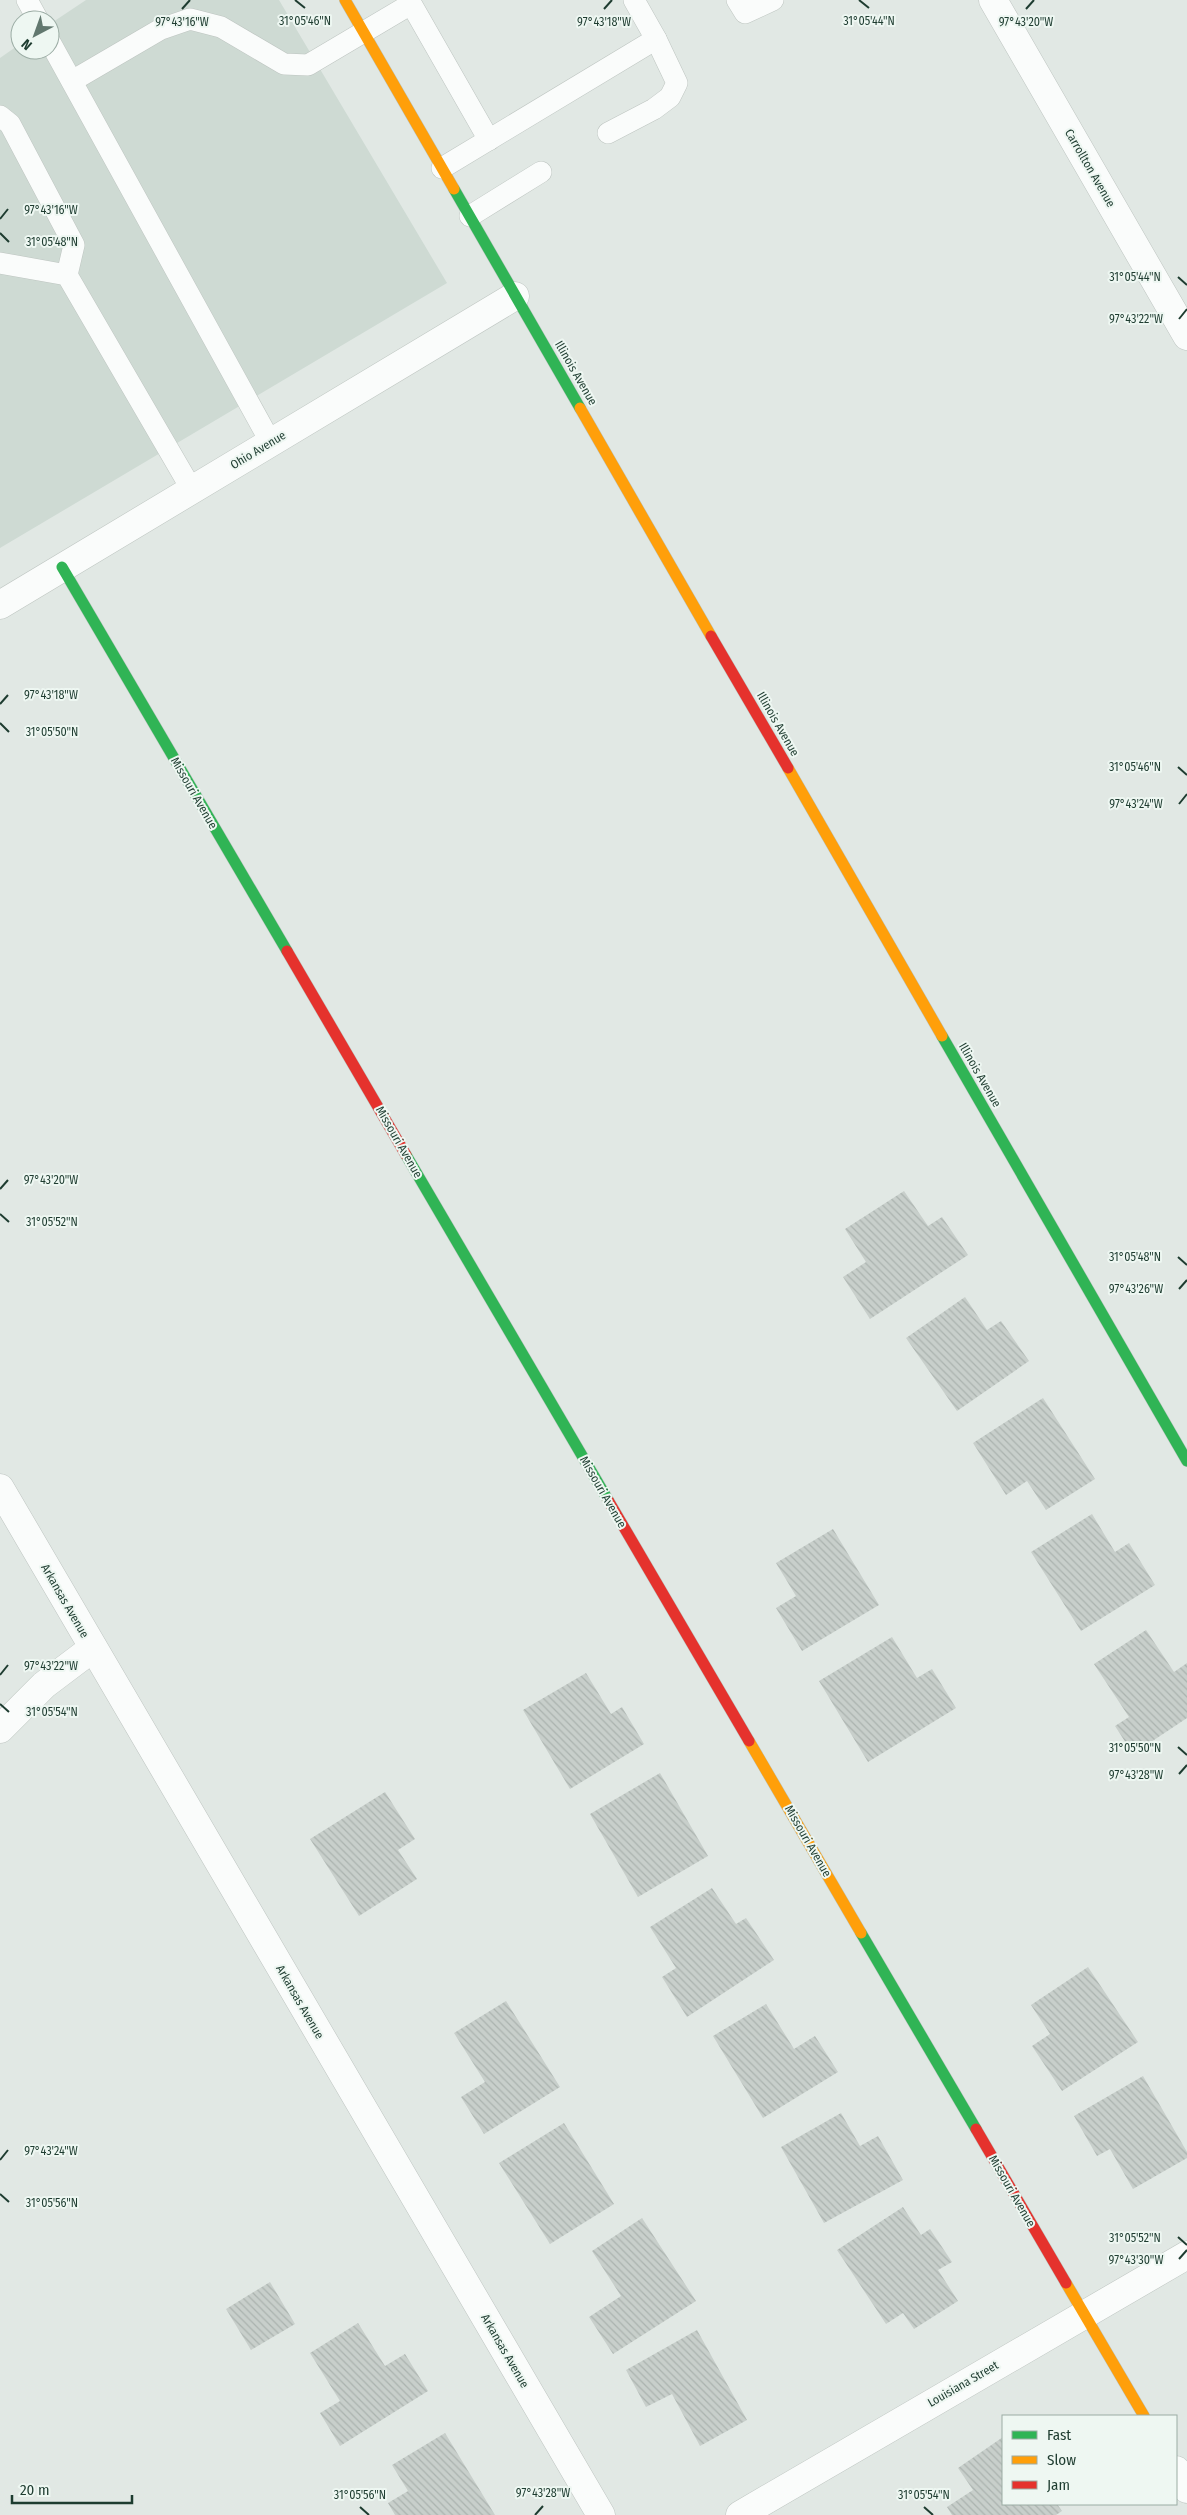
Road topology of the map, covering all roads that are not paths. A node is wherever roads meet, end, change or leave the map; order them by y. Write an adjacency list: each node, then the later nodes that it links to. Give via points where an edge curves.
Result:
1 (346, 0): 7 (street, Illinois Avenue)
2 (634, 0): 8 (lane)
3 (737, 0): 4 (lane, via 745,13)
4 (773, 0)
5 (993, 0): 20 (street, Carrollton Avenue)
6 (410, 2): 7 (lane); 13 (lane)
7 (364, 32): 10 (lane, via 308,65 284,64 221,27 190,19 161,29); 14 (street, Illinois Avenue)
8 (656, 39): 12 (lane, via 678,83 670,97 654,109); 13 (lane)
9 (60, 60): 10 (lane)
10 (72, 82): 21 (lane)
11 (0, 116): 18 (lane, via 10,124 74,245)
12 (608, 133)
13 (489, 140): 14 (lane)
14 (442, 168): 16 (street, Illinois Avenue)
15 (541, 172): 16 (lane)
16 (470, 216): 19 (street, Illinois Avenue)
17 (0, 263): 18 (lane)
18 (67, 275): 22 (lane)
19 (515, 296): 21 (street, Ohio Avenue); 25 (street, Illinois Avenue)
20 (1187, 336)
21 (271, 443): 22 (street, Ohio Avenue)
22 (192, 490): 23 (street, Ohio Avenue)
23 (62, 567): 24 (street, Ohio Avenue); 30 (street, Missouri Avenue)
24 (0, 605)
25 (1187, 1461)
26 (0, 1488): 27 (street, Arkansas Avenue)
27 (93, 1648): 28 (street, via 44,1685); 34 (street, Arkansas Avenue)
28 (0, 1729)
29 (1187, 2255): 30 (street, Louisiana Street)
30 (1084, 2313): 31 (street, Missouri Avenue); 35 (street, Louisiana Street)
31 (1143, 2415)
32 (1177, 2472): 33 (street)
33 (1187, 2489)
34 (601, 2515)
35 (740, 2515)

